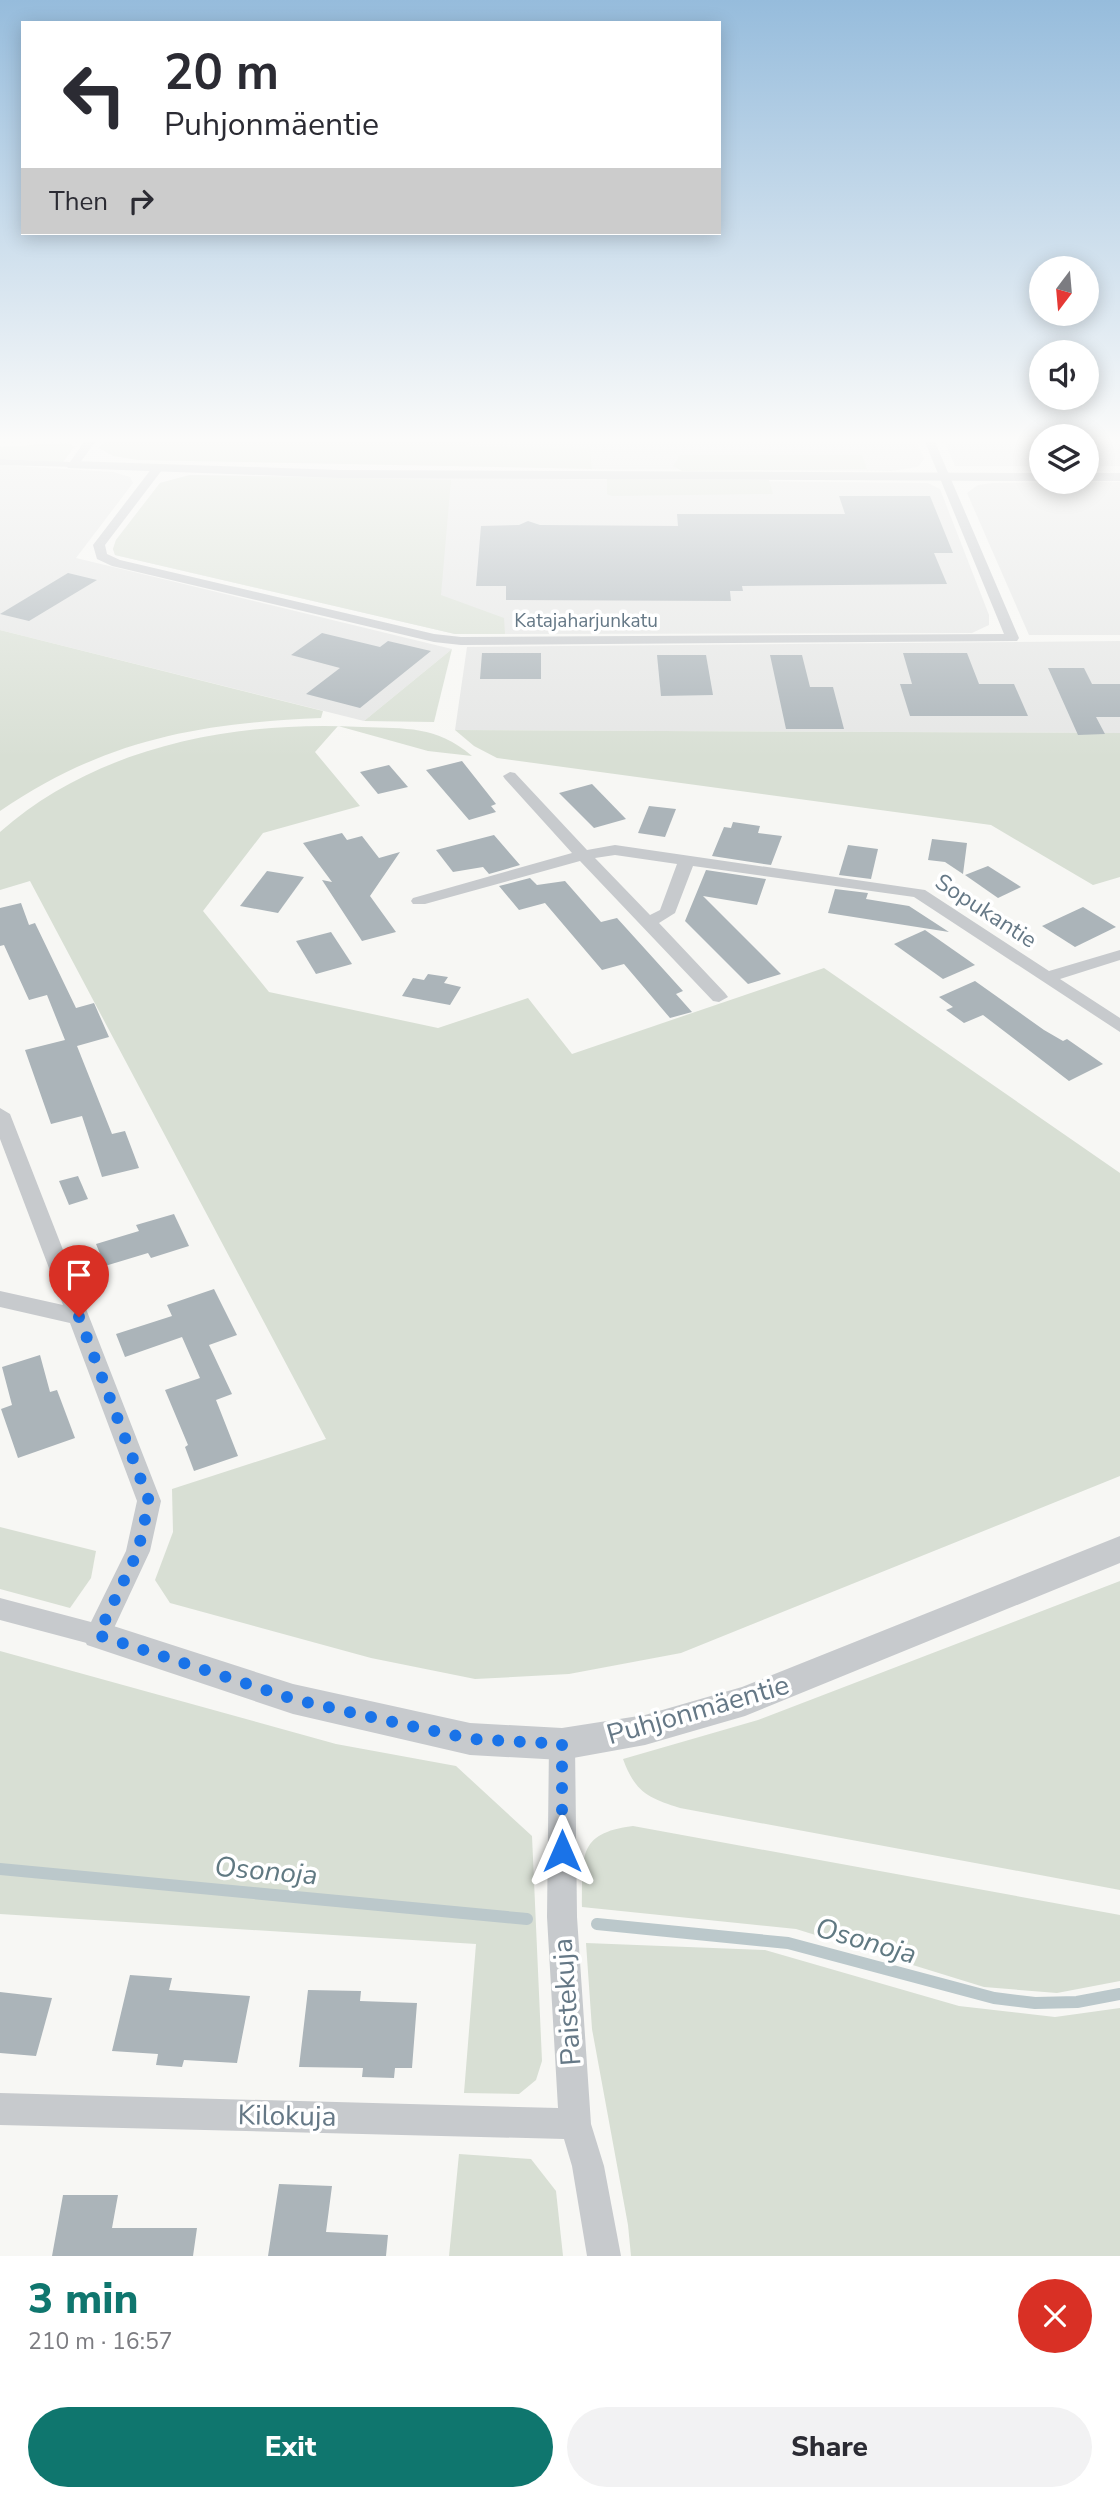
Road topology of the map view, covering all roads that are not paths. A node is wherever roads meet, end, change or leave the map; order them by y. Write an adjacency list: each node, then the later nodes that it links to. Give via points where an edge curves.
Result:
1 (99, 547): 2 (street, Katajaharjunkatu, via 101,556 124,565 461,641 1012,638)
2 (974, 547)
3 (510, 776): 4 (street)
4 (583, 855): 5 (street, Sopukantie, via 615,850); 6 (street, Sopukantie); 7 (street)
5 (687, 859): 7 (street, via 667,913); 9 (street, Sopukantie, via 919,893)
6 (419, 901)
7 (648, 922): 10 (street)
8 (1120, 955): 9 (street)
9 (1047, 977): 11 (street, Sopukantie)
10 (719, 997)
11 (1120, 1026)
12 (0, 1114): 14 (street)
13 (0, 1299): 14 (street)
14 (79, 1317): 17 (street, via 149,1501 138,1551)
15 (1120, 1549): 18 (street, Puhjonmäentie, via 744,1701 645,1730)
16 (0, 1609): 17 (street)
17 (98, 1635): 18 (street, Puhjonmäentie, via 293,1699 471,1739)
18 (562, 1744): 20 (street, Paistekuja, via 562,1917)
19 (0, 2109): 20 (street, Kilokuja)
20 (575, 2124): 21 (street, Paistekuja)
21 (604, 2256)

